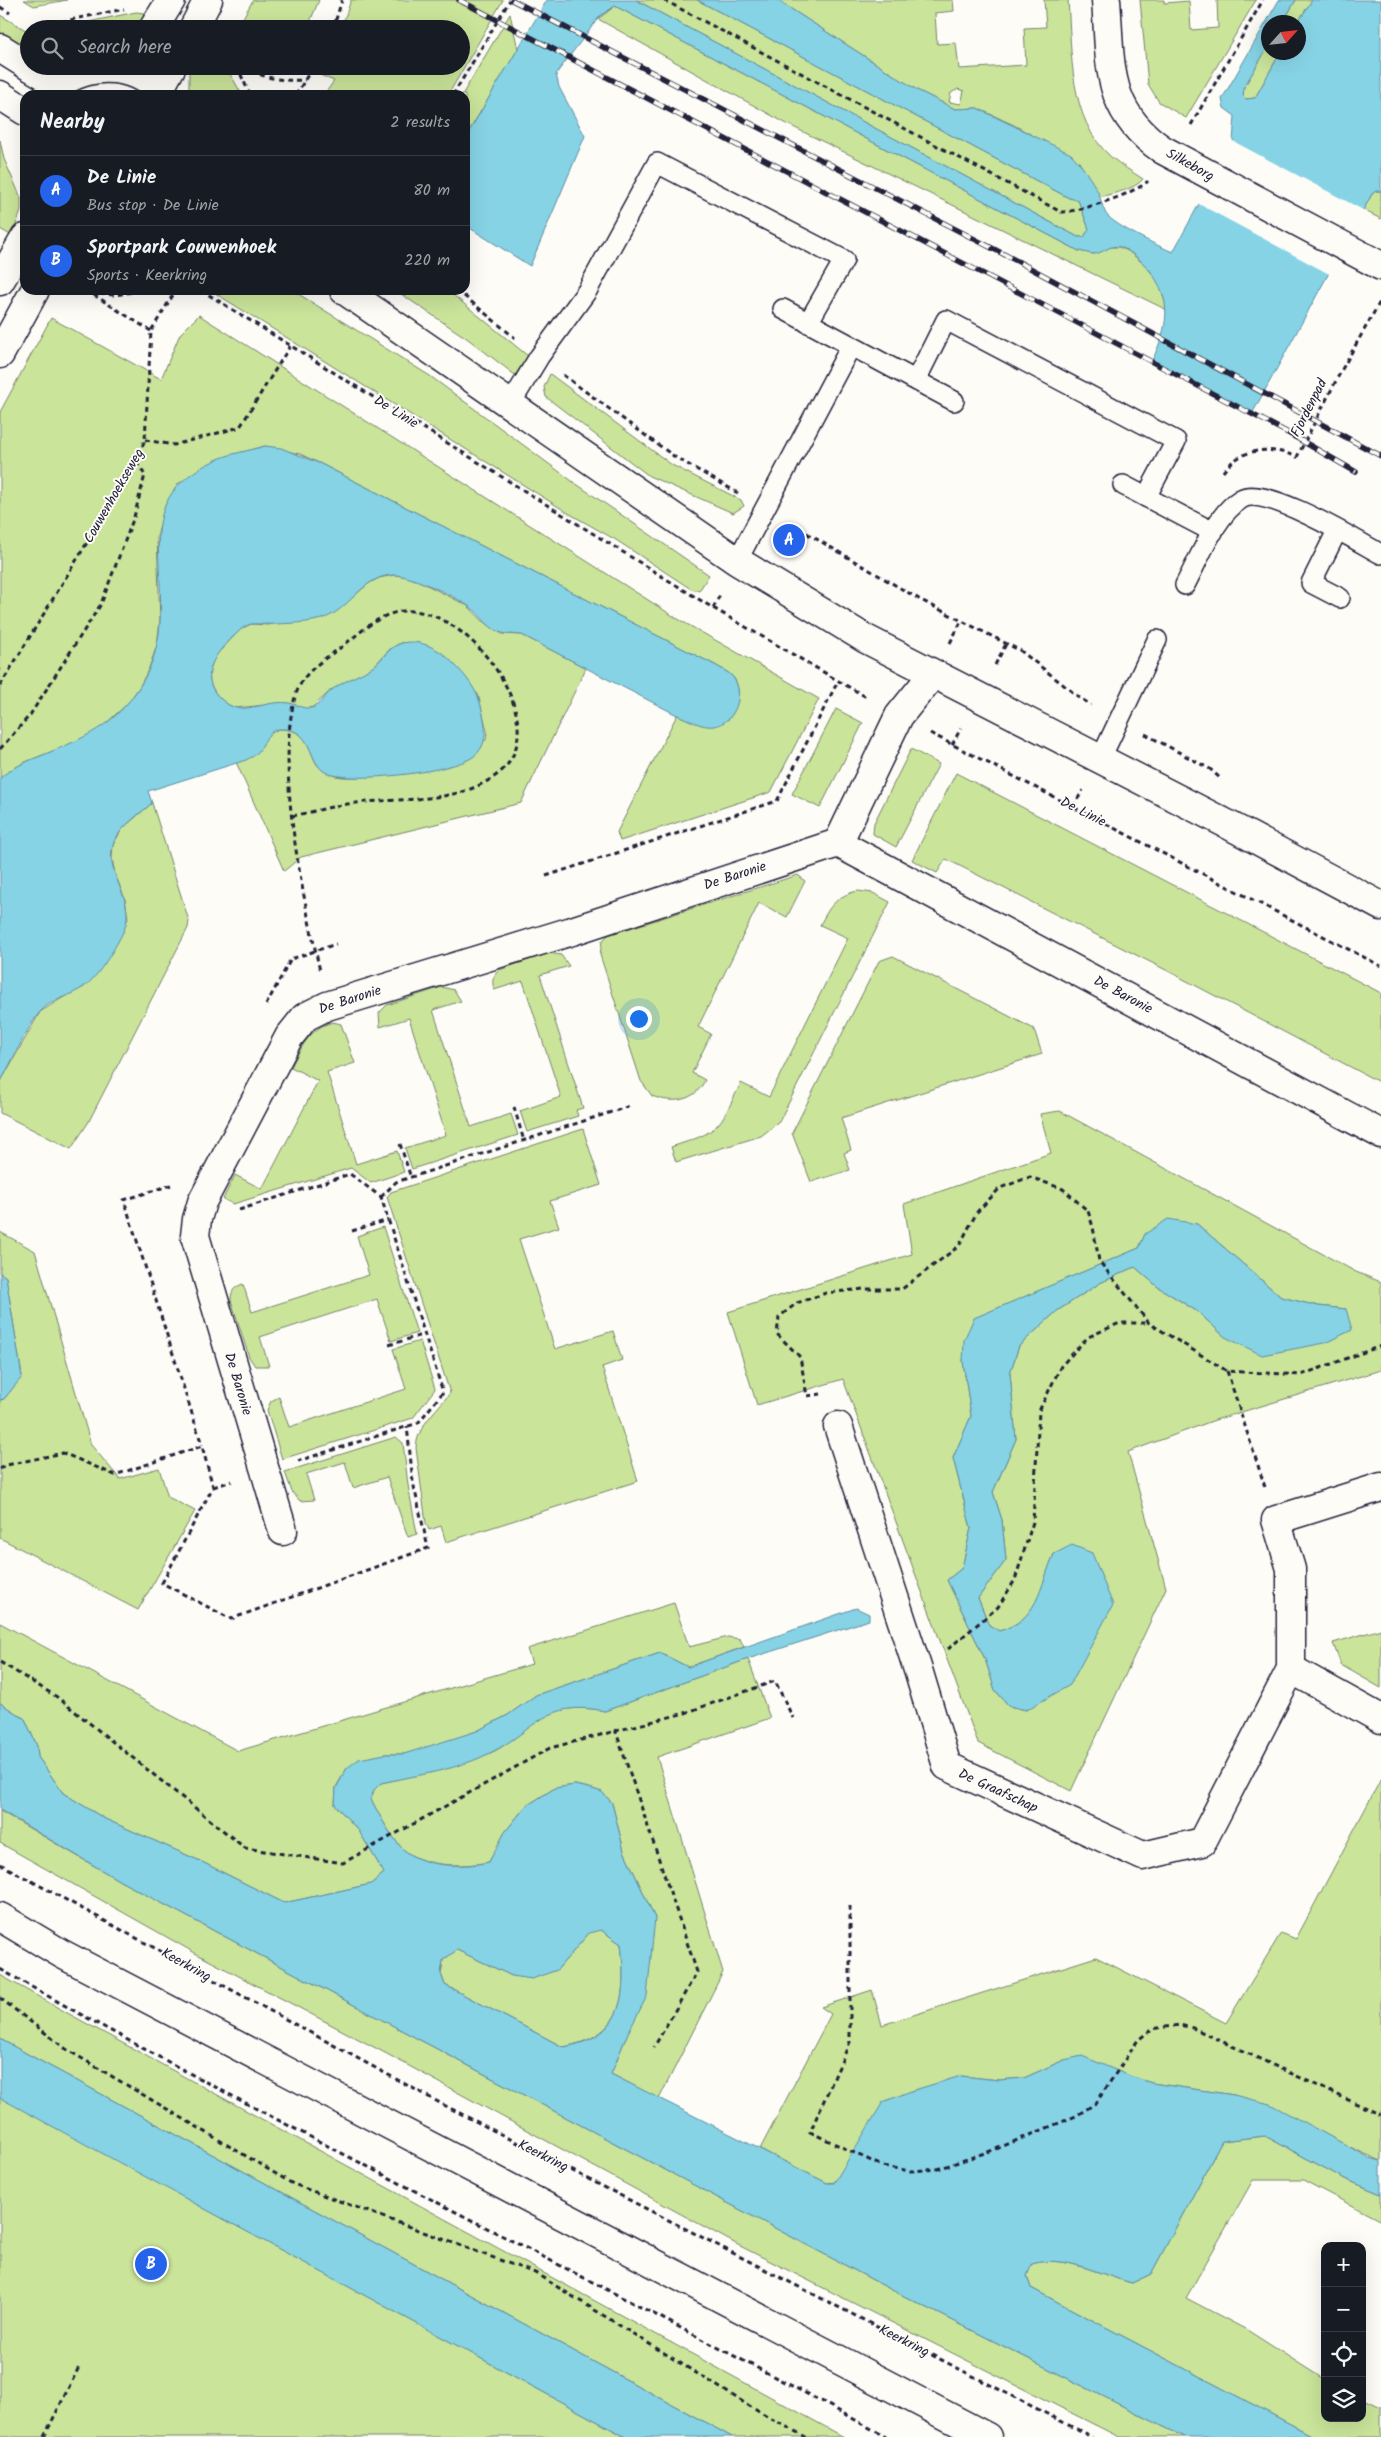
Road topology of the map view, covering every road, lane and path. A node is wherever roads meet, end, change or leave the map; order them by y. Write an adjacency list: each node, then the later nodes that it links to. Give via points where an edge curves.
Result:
1 (208, 0): 11 (street)
2 (342, 0): 12 (path)
3 (510, 0): 15 (path)
4 (664, 0): 34 (path, via 1055,210 1073,211)
5 (1106, 0): 33 (street, Silkeborg, via 1112,77 1121,106 1149,141)
6 (1263, 0): 33 (path)
7 (0, 7): 9 (path)
8 (161, 15): 10 (path, via 141,5)
9 (17, 17)
10 (68, 20)
11 (198, 20)
12 (336, 20)
13 (0, 48): 14 (street)
14 (20, 60)
15 (470, 68)
16 (38, 75): 25 (street)
17 (79, 75): 25 (street)
18 (137, 75): 26 (street)
19 (168, 75): 27 (street)
20 (241, 75): 28 (path)
21 (258, 75): 24 (path, via 272,80)
22 (308, 75): 24 (path)
23 (466, 75): 30 (path)
24 (305, 80): 29 (path)
25 (54, 90)
26 (158, 90)
27 (162, 90)
28 (248, 90)
29 (299, 90)
30 (457, 90)
31 (0, 95): 32 (street)
32 (20, 108)
33 (1182, 161): 36 (street, Silkeborg)
34 (1116, 197)
35 (20, 247): 37 (street)
36 (1374, 262)
37 (0, 281)
38 (33, 295): 50 (street)
39 (94, 295): 47 (path)
40 (173, 295): 47 (path, Couwenhoekseweg)
41 (209, 295): 48 (path, De Linie)
42 (351, 295): 54 (street)
43 (463, 295): 51 (path)
44 (1381, 300): 60 (path, Fjordenpad, via 1297,457 1265,449 1237,458 1219,478)
45 (783, 309): 46 (lane)
46 (808, 323): 49 (lane); 51 (lane, via 844,260 657,163 631,228)
47 (151, 331): 55 (path, Couwenhoekseweg)
48 (290, 346): 55 (path, via 240,427 174,445); 68 (path, De Linie, via 705,603)
49 (850, 346): 52 (lane); 59 (lane)
50 (0, 354)
51 (539, 357): 54 (lane); 59 (path, via 675,457)
52 (916, 380): 53 (lane); 58 (lane, via 946,320 1176,441)
53 (954, 401)
54 (510, 405): 63 (street)
55 (145, 440): 56 (path, Couwenhoekseweg)
56 (136, 462): 69 (path, Couwenhoekseweg); 72 (path, via 145,475 134,517 102,604 30,715)
57 (1123, 485): 58 (lane)
58 (1146, 496): 60 (lane)
59 (763, 508): 63 (lane); 71 (path, via 919,599 1021,651 1080,698)
60 (1206, 528): 61 (lane, via 1243,497 1257,495 1290,506); 64 (lane)
61 (1337, 530): 62 (lane); 65 (lane, via 1311,583)
62 (1381, 554)
63 (737, 561): 67 (street, via 866,639)
64 (1185, 585)
65 (1340, 598)
66 (1157, 640): 71 (lane)
67 (933, 674): 70 (street); 73 (street)
68 (838, 681): 70 (path, De Linie); 77 (path, via 777,801)
69 (0, 686)
70 (899, 716): 76 (street); 81 (path, De Linie)
71 (1119, 720): 73 (lane); 74 (path, via 1210,769)
72 (0, 749)
73 (1100, 760): 78 (street)
74 (1225, 782)
75 (292, 816): 75 (path, via 289,731 304,677 316,664 373,622 404,611 422,612 439,618 455,628 495,665 506,682 514,705 516,744 510,760 487,782 446,796 355,803); 80 (path)
76 (838, 843): 82 (street, De Baronie, via 572,931); 86 (street, De Baronie)
77 (546, 876)
78 (1381, 906)
79 (336, 944): 80 (path)
80 (315, 950): 82 (path); 83 (path, via 291,959)
81 (1381, 966)
82 (328, 1006): 93 (street, De Baronie, via 305,1017 289,1037)
83 (263, 1011)
84 (630, 1106): 87 (path)
85 (514, 1107): 87 (path)
86 (1381, 1134)
87 (524, 1140): 90 (path)
88 (400, 1144): 90 (path)
89 (176, 1176): 91 (path)
90 (411, 1178): 92 (path, via 396,1182)
91 (172, 1185): 93 (path); 103 (path, via 124,1200)
92 (381, 1197): 93 (path, via 350,1174 225,1214); 94 (path)
93 (202, 1202): 105 (street, De Baronie, via 196,1218 195,1236 199,1257)
94 (388, 1220): 95 (path); 97 (path)
95 (352, 1231)
96 (1148, 1323): 100 (path); 102 (path, via 1099,1261 1088,1211 1063,1189 1030,1177 1000,1188 976,1212 958,1246 902,1289 826,1293 797,1303 778,1317 777,1334 800,1357 807,1396 829,1392); 111 (path, via 1120,1323 1088,1338 1060,1366 1040,1411 1033,1522 1015,1580 998,1607)
97 (425, 1334): 98 (path); 101 (path, via 443,1392 418,1423)
98 (389, 1345)
99 (1381, 1346): 100 (path, via 1301,1375)
100 (1227, 1371): 107 (path)
101 (407, 1426): 103 (path, via 413,1482 428,1548 231,1618 162,1583 214,1487); 105 (path)
102 (838, 1426): 111 (street, De Graafschap)
103 (202, 1446): 104 (path, via 115,1475 63,1453)
104 (0, 1469)
105 (265, 1472): 108 (street, De Baronie)
106 (1381, 1487): 107 (street)
107 (1276, 1520): 110 (street, De Graafschap, via 1291,1569)
108 (283, 1531)
109 (0, 1662): 114 (path, via 57,1696 245,1848 343,1863 550,1748)
110 (1291, 1669): 111 (street, De Graafschap, via 1202,1842 1143,1856 947,1766); 113 (street)
111 (919, 1673)
112 (793, 1718): 114 (path, via 775,1681 685,1713)
113 (1381, 1718)
114 (615, 1729): 120 (path, via 697,1972)
115 (0, 1864): 127 (path, Keerkring, via 448,2108)
116 (850, 1906): 121 (path, via 850,2042 810,2132 882,2166 910,2171 938,2169 1076,2116 1096,2103 1138,2040 1152,2029 1179,2025 1192,2028)
117 (0, 1917): 126 (street, via 62,1954)
118 (0, 1968): 125 (path, via 238,2098 800,2389)
119 (0, 1998): 124 (path, via 66,2049 293,2184 534,2273 764,2415)
120 (654, 2047)
121 (1381, 2115)
122 (79, 2367): 123 (path)
123 (44, 2437)
124 (806, 2437)
125 (886, 2437)
126 (987, 2437)
127 (1092, 2437)

